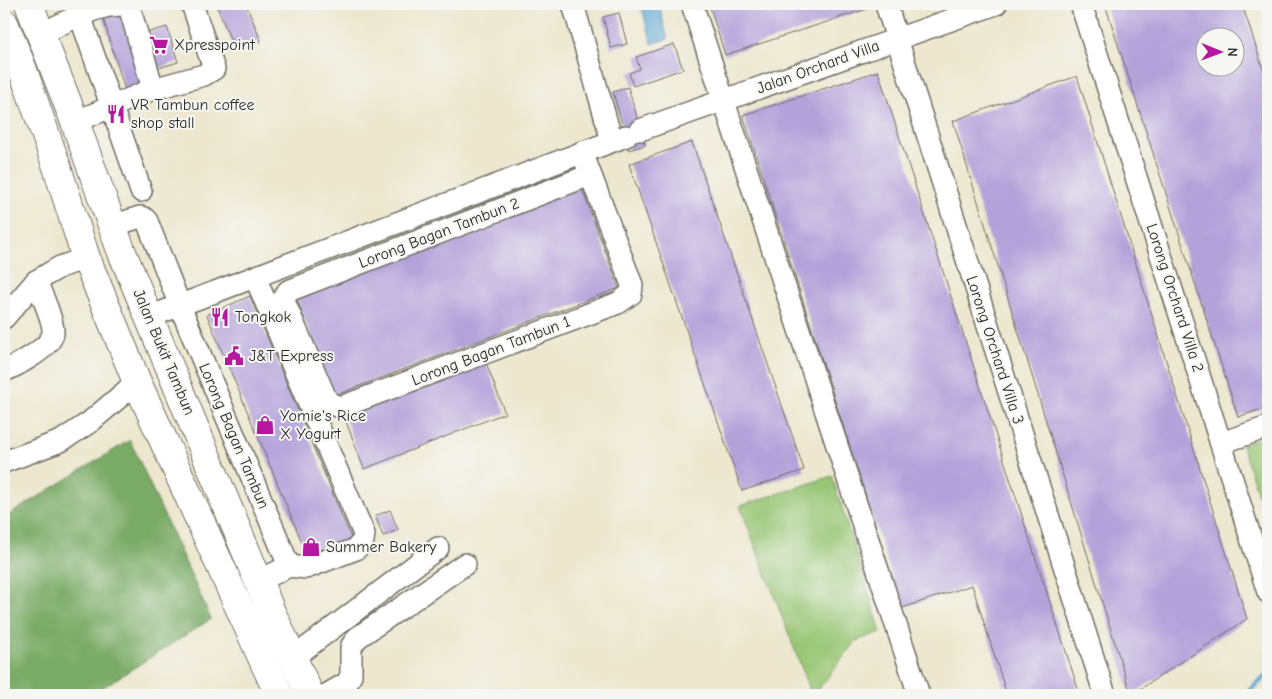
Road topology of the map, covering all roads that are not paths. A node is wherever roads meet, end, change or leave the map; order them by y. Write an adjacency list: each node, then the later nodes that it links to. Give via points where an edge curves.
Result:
1 (29, 4): 10 (main road, Jalan Bukit Tambun)
2 (192, 4): 13 (street, via 214,69 204,75)
3 (573, 4): 17 (street)
4 (692, 4): 14 (street)
5 (886, 4): 11 (street, Lorong Orchard Villa 3)
6 (996, 4): 11 (street, Jalan Orchard Villa)
7 (1081, 4): 32 (street, Lorong Orchard Villa 2)
8 (78, 9): 10 (street); 13 (street, via 118,4 129,6); 15 (street)
9 (4, 23): 12 (main road)
10 (41, 34): 16 (main road, Jalan Bukit Tambun)
11 (897, 39): 14 (street, Jalan Orchard Villa); 44 (street, Lorong Orchard Villa 3)
12 (12, 66): 22 (main road, via 56,164)
13 (153, 89): 15 (street)
14 (722, 101): 17 (street, Jalan Orchard Villa); 43 (street)
15 (112, 107): 16 (street); 20 (street)
16 (75, 122): 21 (main road, Jalan Bukit Tambun)
17 (626, 136): 18 (street, Jalan Orchard Villa)
18 (582, 152): 19 (street); 23 (street, Jalan Orchard Villa)
19 (590, 175): 30 (street, Lorong Bagan Tambun 1, via 632,285 631,294 618,303); 30 (street, Lorong Bagan Tambun 2, via 288,291 283,299 328,403)
20 (141, 191)
21 (112, 226): 25 (street, Lorong Bagan Tambun, via 140,218 147,221); 26 (main road, Jalan Bukit Tambun)
22 (86, 258): 24 (street, via 60,267); 29 (main road)
23 (255, 277): 25 (street, Jalan Orchard Villa); 36 (street, via 364,534 363,542 356,549 306,568)
24 (36, 281): 27 (street); 28 (street, via 53,334 42,348)
25 (180, 306): 26 (street, Jalan Orchard Villa); 36 (street, Lorong Bagan Tambun)
26 (149, 317): 37 (main road, Jalan Bukit Tambun)
27 (4, 318)
28 (4, 371)
29 (137, 382): 33 (street, via 90,422 61,441); 40 (main road)
30 (341, 407)
31 (1268, 427): 32 (street)
32 (1221, 443): 38 (street, Lorong Orchard Villa 2)
33 (4, 462)
34 (438, 548): 39 (street)
35 (465, 564): 42 (street, via 357,638 351,648 351,675 347,683)
36 (289, 566): 37 (street)
37 (259, 581): 39 (main road, Jalan Bukit Tambun)
38 (1268, 592)
39 (293, 658): 41 (main road, Jalan Bukit Tambun)
40 (279, 695)
41 (310, 695)
42 (326, 695)
43 (919, 695)
44 (1105, 695)

